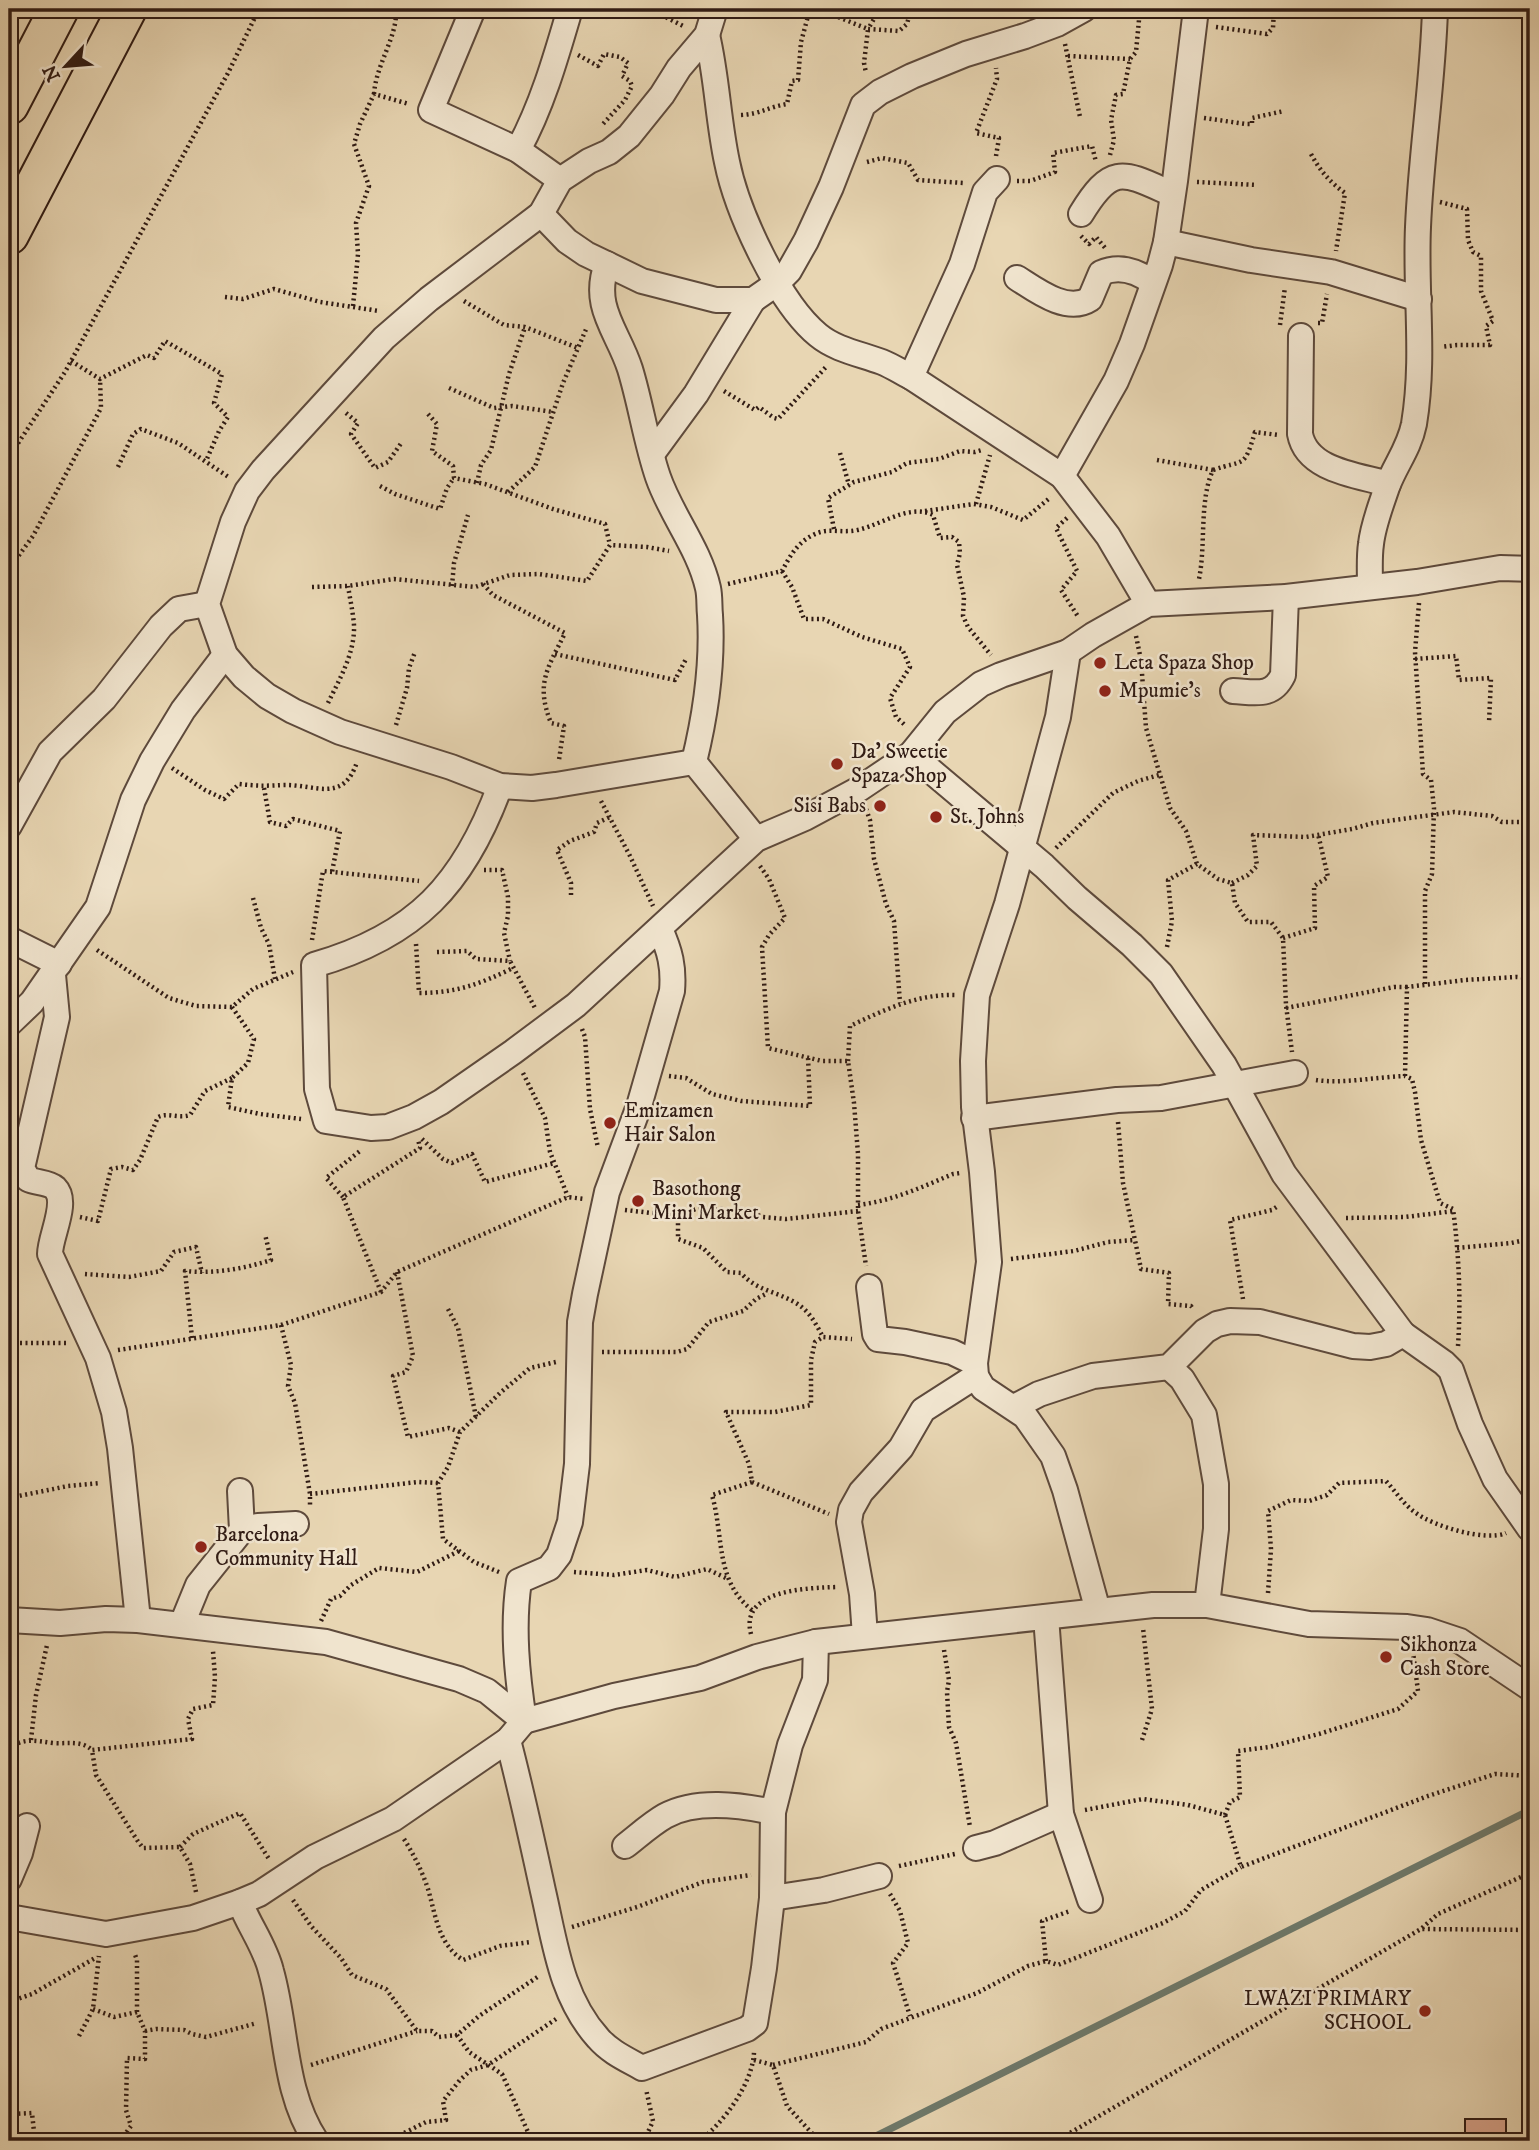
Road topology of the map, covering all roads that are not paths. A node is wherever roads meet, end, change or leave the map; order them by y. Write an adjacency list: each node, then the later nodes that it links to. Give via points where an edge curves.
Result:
1 (59, 9): 10 (highway)
2 (127, 9): 17 (highway)
3 (473, 9): 11 (street, via 431,110)
4 (570, 9): 11 (street, via 530,128)
5 (715, 9): 9 (street)
6 (1084, 9): 22 (street, via 1057,24 912,76 870,98 863,105 806,241)
7 (1435, 9): 23 (street, via 1419,196)
8 (1195, 16): 14 (street)
9 (707, 35): 12 (street, via 629,136); 22 (street, via 727,164)
10 (9, 105)
11 (518, 150): 12 (street)
12 (560, 180): 15 (street)
13 (991, 185): 26 (street, via 962,264)
14 (1174, 187): 16 (street, via 1109,174); 18 (street)
15 (541, 214): 19 (street, via 567,241); 33 (street, via 384,338 286,444 247,491 222,551)
16 (1081, 214)
17 (9, 235)
18 (1166, 242): 21 (street); 23 (street, via 1331,272)
19 (607, 264): 24 (street, via 670,290 716,300); 27 (street, via 603,307 631,370)
20 (1017, 278): 21 (street, via 1041,294 1077,304 1090,299 1101,273 1108,270 1130,271)
21 (1152, 282): 28 (street, via 1116,381)
22 (776, 285): 24 (street); 26 (street, via 820,337)
23 (1419, 299): 29 (street, via 1420,352 1413,426 1406,453)
24 (753, 300): 27 (street, via 707,377)
25 (1303, 332): 29 (street, via 1300,434 1307,453 1330,467)
26 (911, 377): 28 (street)
27 (652, 454): 39 (street, via 658,478 708,589 712,643 707,700)
28 (1064, 479): 34 (street, via 1108,536)
29 (1388, 484): 31 (street, via 1371,544)
30 (1530, 569): 31 (street, via 1500,568)
31 (1370, 586): 32 (street)
32 (1286, 597): 34 (street); 37 (street, via 1279,683 1269,691)
33 (207, 604): 36 (street); 41 (street, via 179,609 161,626 104,699 50,752)
34 (1139, 609): 35 (street)
35 (1068, 652): 38 (street, via 981,684 945,712); 43 (street, via 1058,717)
36 (225, 655): 40 (street, via 267,696 293,711 363,741); 46 (street, via 152,761 98,907)
37 (1233, 691)
38 (916, 746): 42 (street, via 859,789); 43 (street)
39 (694, 762): 40 (street, via 532,788); 42 (street)
40 (500, 786): 44 (street, via 486,822 438,897 398,930 349,955 314,965 317,1088 326,1121 371,1128 414,1117 576,1005)
41 (9, 826)
42 (751, 843): 44 (street)
43 (1021, 846): 49 (street, via 1161,974); 50 (street, via 977,996)
44 (660, 929): 69 (street, via 671,953 672,991 606,1201 580,1322 577,1464 570,1522 559,1555 549,1568 519,1581 516,1598)
45 (9, 939): 46 (street)
46 (56, 970): 47 (street); 64 (street, via 57,1017 22,1168 31,1181 55,1189 60,1203 50,1254 94,1349 114,1412)
47 (9, 1024)
48 (1295, 1073): 49 (street)
49 (1236, 1084): 50 (street, via 1161,1098); 52 (street, via 1284,1174)
50 (974, 1118): 54 (street, via 989,1262)
51 (870, 1287): 54 (street, via 878,1339 951,1352)
52 (1403, 1334): 53 (street, via 1386,1344 1353,1346 1260,1322 1230,1321 1205,1331); 57 (street, via 1451,1370 1469,1424 1495,1479)
53 (1169, 1367): 55 (street, via 1093,1376); 60 (street, via 1204,1415 1216,1484)
54 (975, 1370): 55 (street, via 988,1392); 66 (street, via 923,1410 901,1448 861,1492 851,1510)
55 (1014, 1407): 61 (street, via 1053,1456)
56 (240, 1490): 59 (street)
57 (1525, 1523)
58 (296, 1524): 59 (street)
59 (242, 1530): 65 (street, via 198,1585)
60 (1207, 1605): 61 (street); 68 (street, via 1310,1624 1407,1627 1438,1633 1460,1641)
61 (1098, 1611): 62 (street)
62 (1046, 1617): 66 (street); 72 (street)
63 (9, 1620): 64 (street)
64 (138, 1620): 65 (street)
65 (182, 1624): 69 (street, via 313,1640 459,1679 487,1690)
66 (864, 1636): 67 (street)
67 (816, 1642): 69 (street, via 700,1678); 71 (street, via 815,1680 790,1745)
68 (1530, 1688)
69 (524, 1721): 70 (street)
70 (508, 1740): 78 (street, via 558,1965 576,2008 608,2049 642,2068 755,2023); 80 (street, via 393,1819 315,1857)
71 (773, 1812): 74 (street, via 726,1805 692,1807 664,1816); 78 (street)
72 (1061, 1814): 75 (street); 79 (street)
73 (27, 1826): 77 (street)
74 (625, 1846)
75 (976, 1848)
76 (879, 1876): 78 (street)
77 (9, 1880)
78 (772, 1898)
79 (1090, 1899)
80 (240, 1902): 81 (street, via 111,1940); 82 (street, via 267,1957 299,2109)
81 (9, 1917)
82 (316, 2141)

